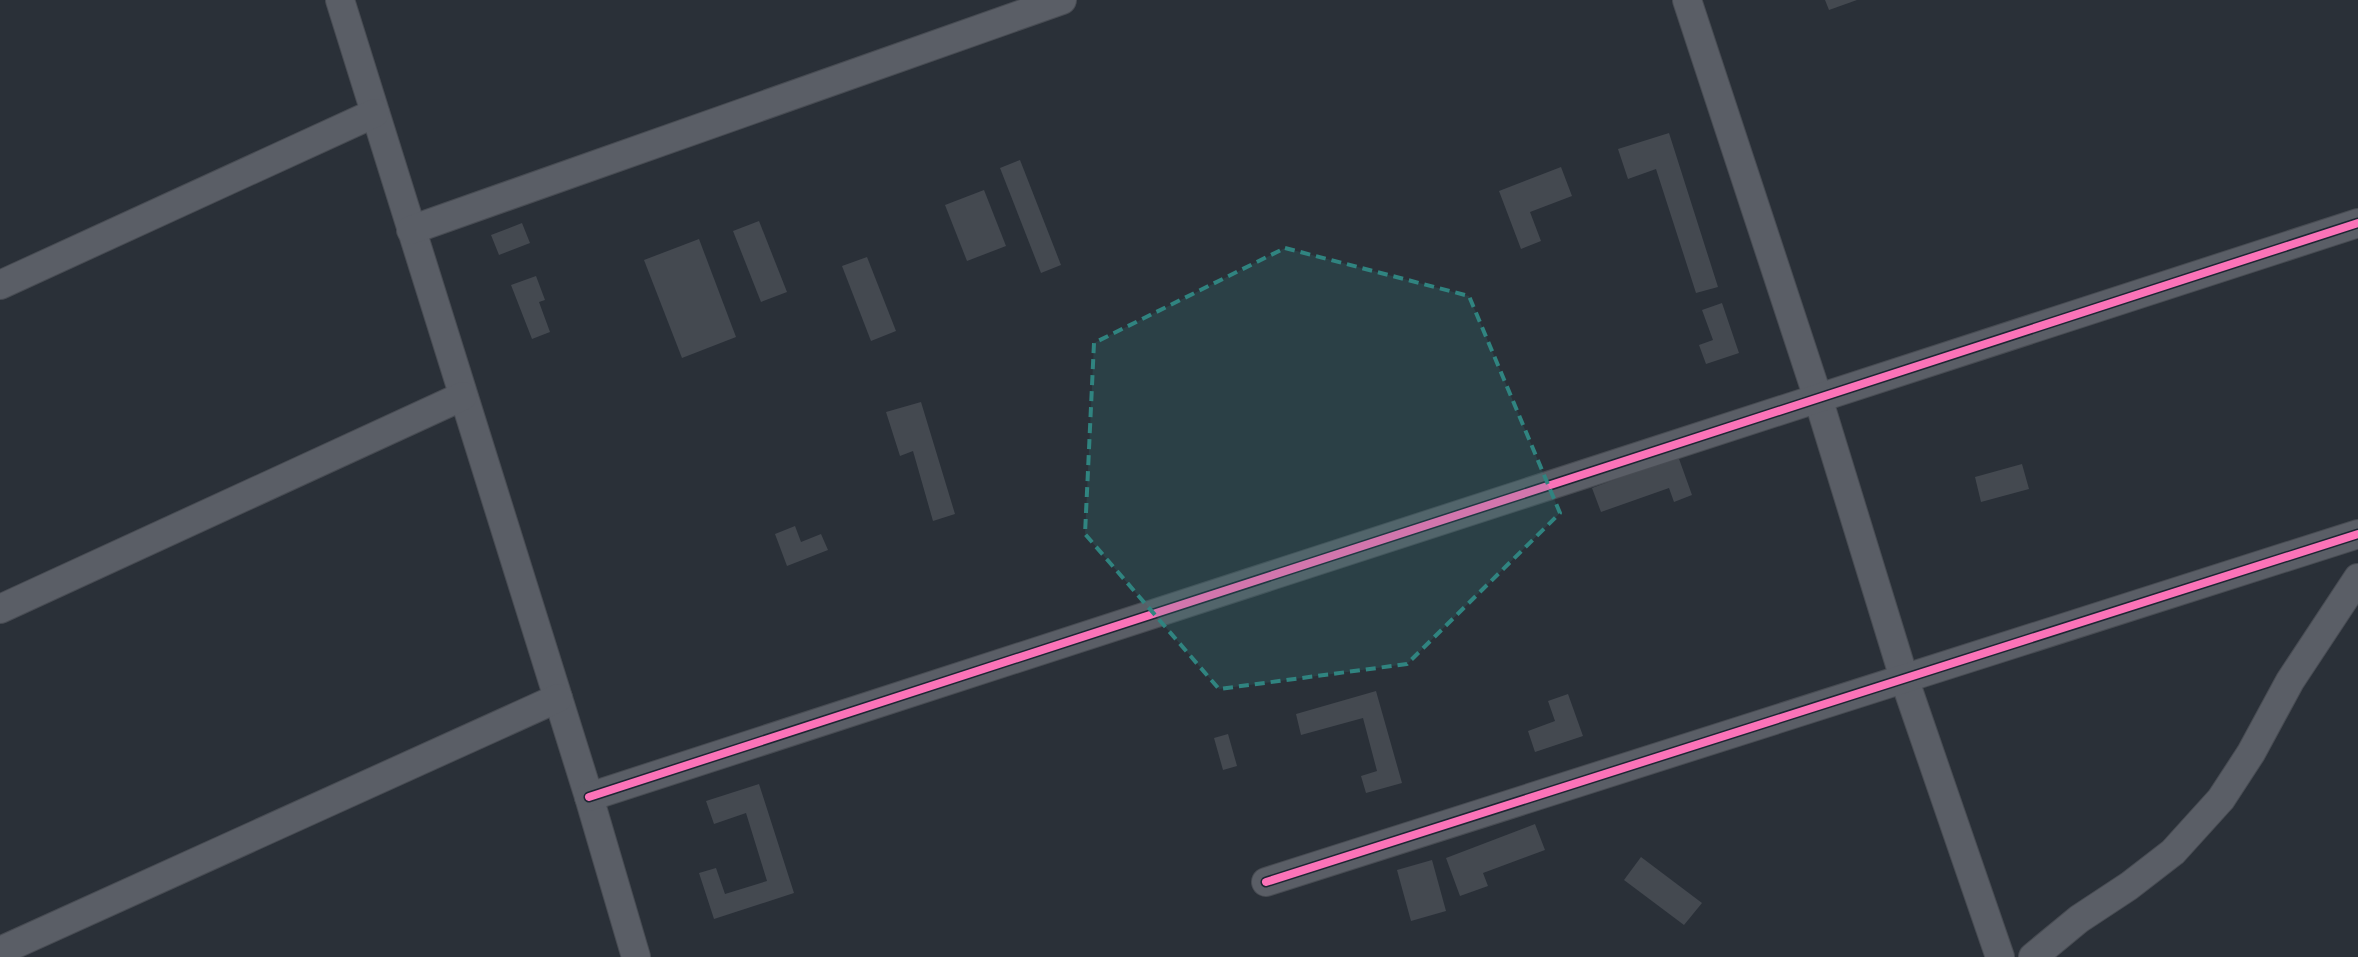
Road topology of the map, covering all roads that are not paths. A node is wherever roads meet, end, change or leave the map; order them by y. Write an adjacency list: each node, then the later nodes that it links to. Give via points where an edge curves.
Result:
1 (340, 0): 4 (street)
2 (1062, 0): 6 (street)
3 (1687, 0): 9 (street)
4 (375, 113): 6 (street); 7 (street)
5 (2358, 223): 9 (street)
6 (411, 230): 8 (street)
7 (0, 285)
8 (463, 396): 12 (street); 14 (street)
9 (1818, 398): 13 (street); 15 (street)
10 (2358, 534): 13 (street)
11 (2353, 594): 20 (street, via 2290,681 2251,753 2221,799 2173,852 2079,919)
12 (0, 609)
13 (1904, 678): 16 (street); 19 (street)
14 (558, 698): 15 (street); 17 (street)
15 (589, 797): 18 (street)
16 (1266, 882)
17 (0, 952)
18 (636, 957)
19 (2000, 957)
20 (2033, 957)

